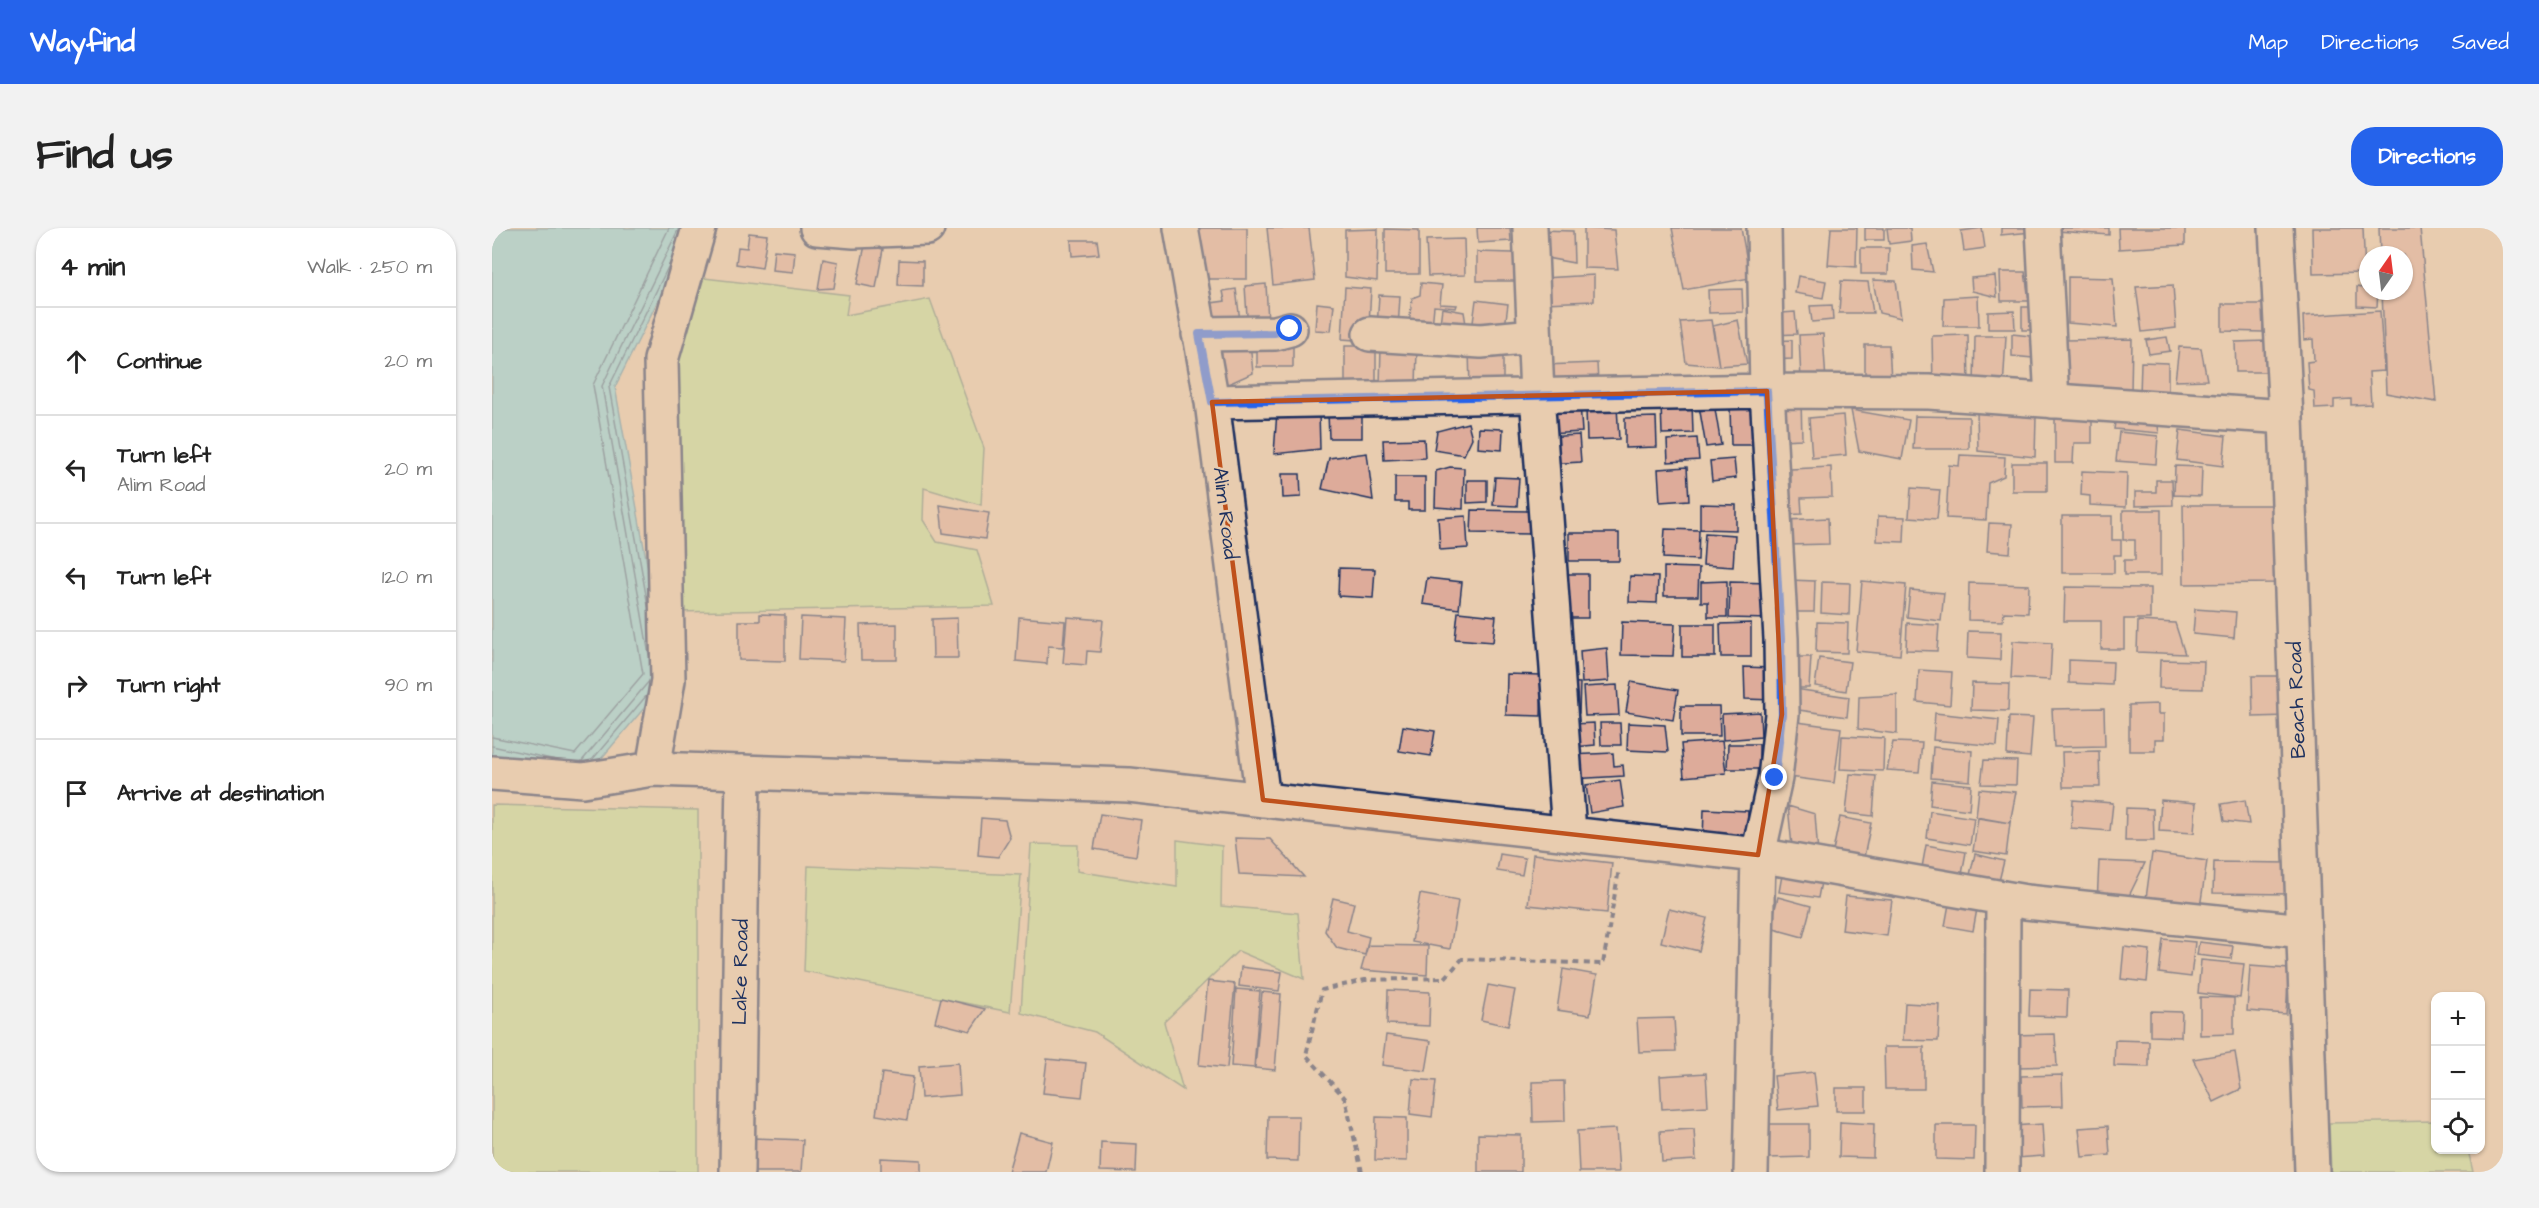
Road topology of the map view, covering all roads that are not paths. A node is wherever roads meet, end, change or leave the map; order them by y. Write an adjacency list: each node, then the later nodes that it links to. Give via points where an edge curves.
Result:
1 (699, 228): 18 (street, via 662,360 668,680)
2 (817, 228): 3 (street)
3 (927, 228)
4 (1181, 228): 10 (street, Alim Road)
5 (1530, 228): 12 (street)
6 (1764, 228): 13 (street)
7 (2043, 228): 15 (street)
8 (2276, 228): 17 (street, Beach Road)
9 (1290, 329): 10 (street, via 1275,333)
10 (1199, 334): 16 (street, Alim Road)
11 (1371, 334): 12 (street, via 1481,341)
12 (1534, 336): 14 (street)
13 (1767, 391): 14 (street); 15 (street, via 1929,392); 23 (street, via 1782,714 1775,778)
14 (1537, 395): 16 (street); 22 (street)
15 (2052, 401): 17 (street)
16 (1212, 402): 21 (street, Alim Road)
17 (2286, 417): 25 (street, Beach Road)
18 (653, 769): 19 (street); 20 (street, via 584,780)
19 (743, 772): 21 (street, via 1129,784); 26 (street, Lake Road)
20 (492, 773)
21 (1263, 800): 22 (street)
22 (1569, 832): 23 (street)
23 (1758, 855): 24 (street); 27 (street)
24 (2003, 898): 25 (street); 28 (street)
25 (2303, 931): 29 (street, Beach Road)
26 (737, 1172)
27 (1751, 1172)
28 (2002, 1172)
29 (2312, 1172)

